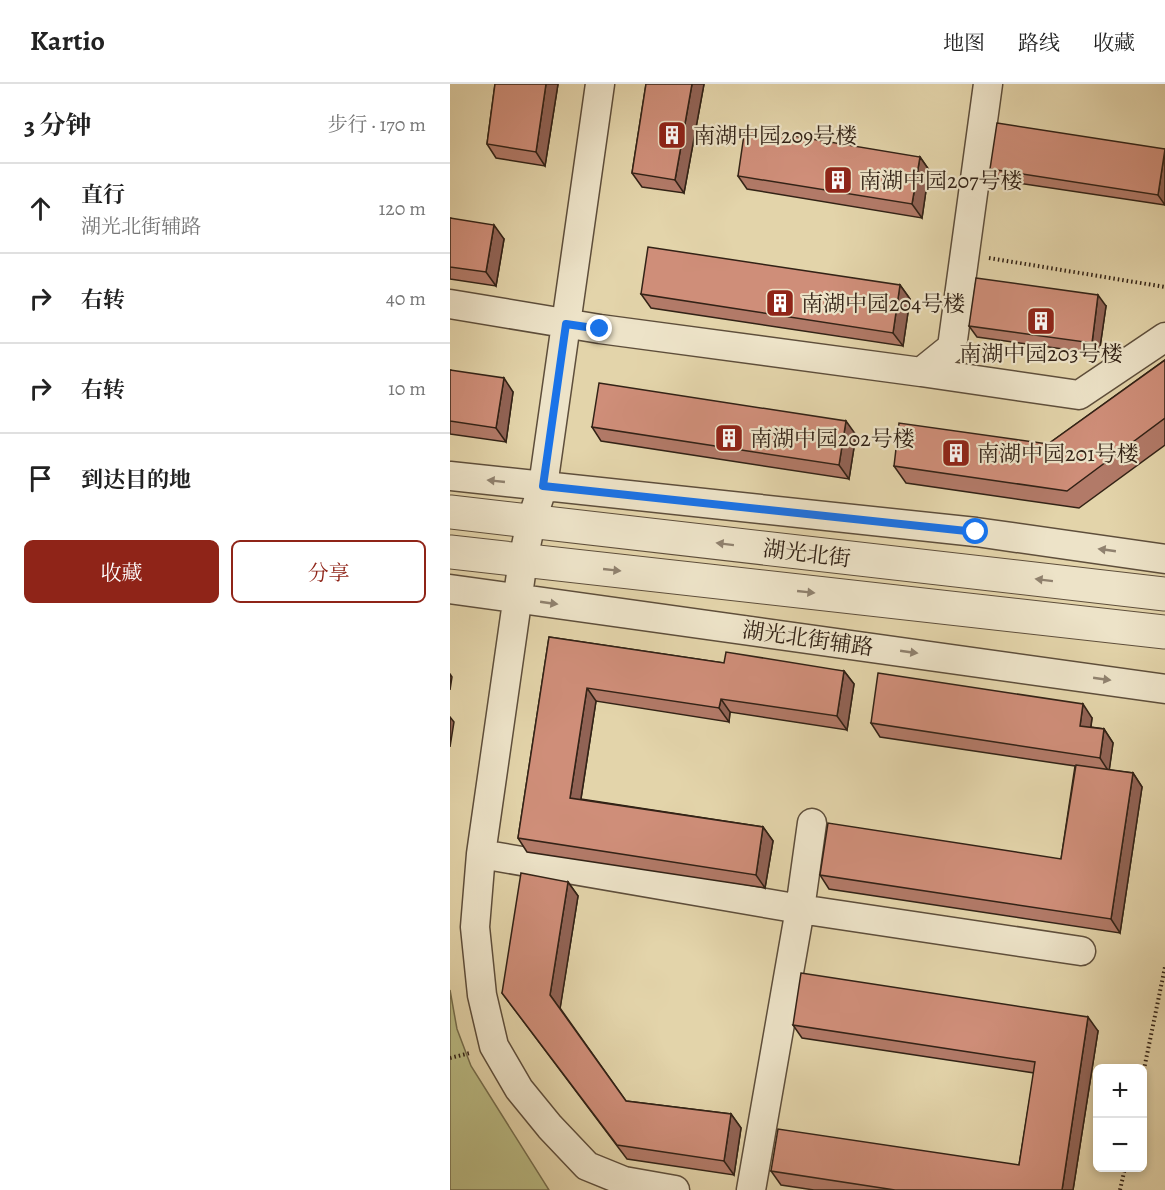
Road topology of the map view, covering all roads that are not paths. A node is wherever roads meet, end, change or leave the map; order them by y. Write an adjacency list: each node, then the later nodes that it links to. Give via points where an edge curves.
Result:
1 (600, 84): 4 (street)
2 (988, 84): 6 (street, via 952,347)
3 (450, 304): 4 (street)
4 (566, 324): 6 (street); 8 (street)
5 (1165, 337): 6 (street, via 1079,394)
6 (921, 372)
7 (450, 476): 8 (street, one-way to 7)
8 (543, 486): 10 (street); 12 (street, one-way to 8, via 976,532)
9 (450, 512): 10 (street, 湖光北街)
10 (531, 522): 13 (street); 15 (street, 湖光北街, one-way to 10)
11 (450, 552): 13 (street, 湖光北街)
12 (1165, 559)
13 (523, 560): 16 (street); 17 (street, 湖光北街, one-way to 17)
14 (450, 589): 16 (street, 湖光北街辅路)
15 (1165, 594)
16 (518, 599): 18 (street, 湖光北街辅路, one-way to 18); 20 (street)
17 (1165, 632)
18 (1165, 688)
19 (812, 823): 21 (street)
20 (482, 855): 21 (street); 23 (street, via 475,927 482,995 499,1055 519,1089 587,1166 624,1182)
21 (800, 909): 22 (street); 24 (street)
22 (1081, 951)
23 (675, 1190)
24 (751, 1190)

